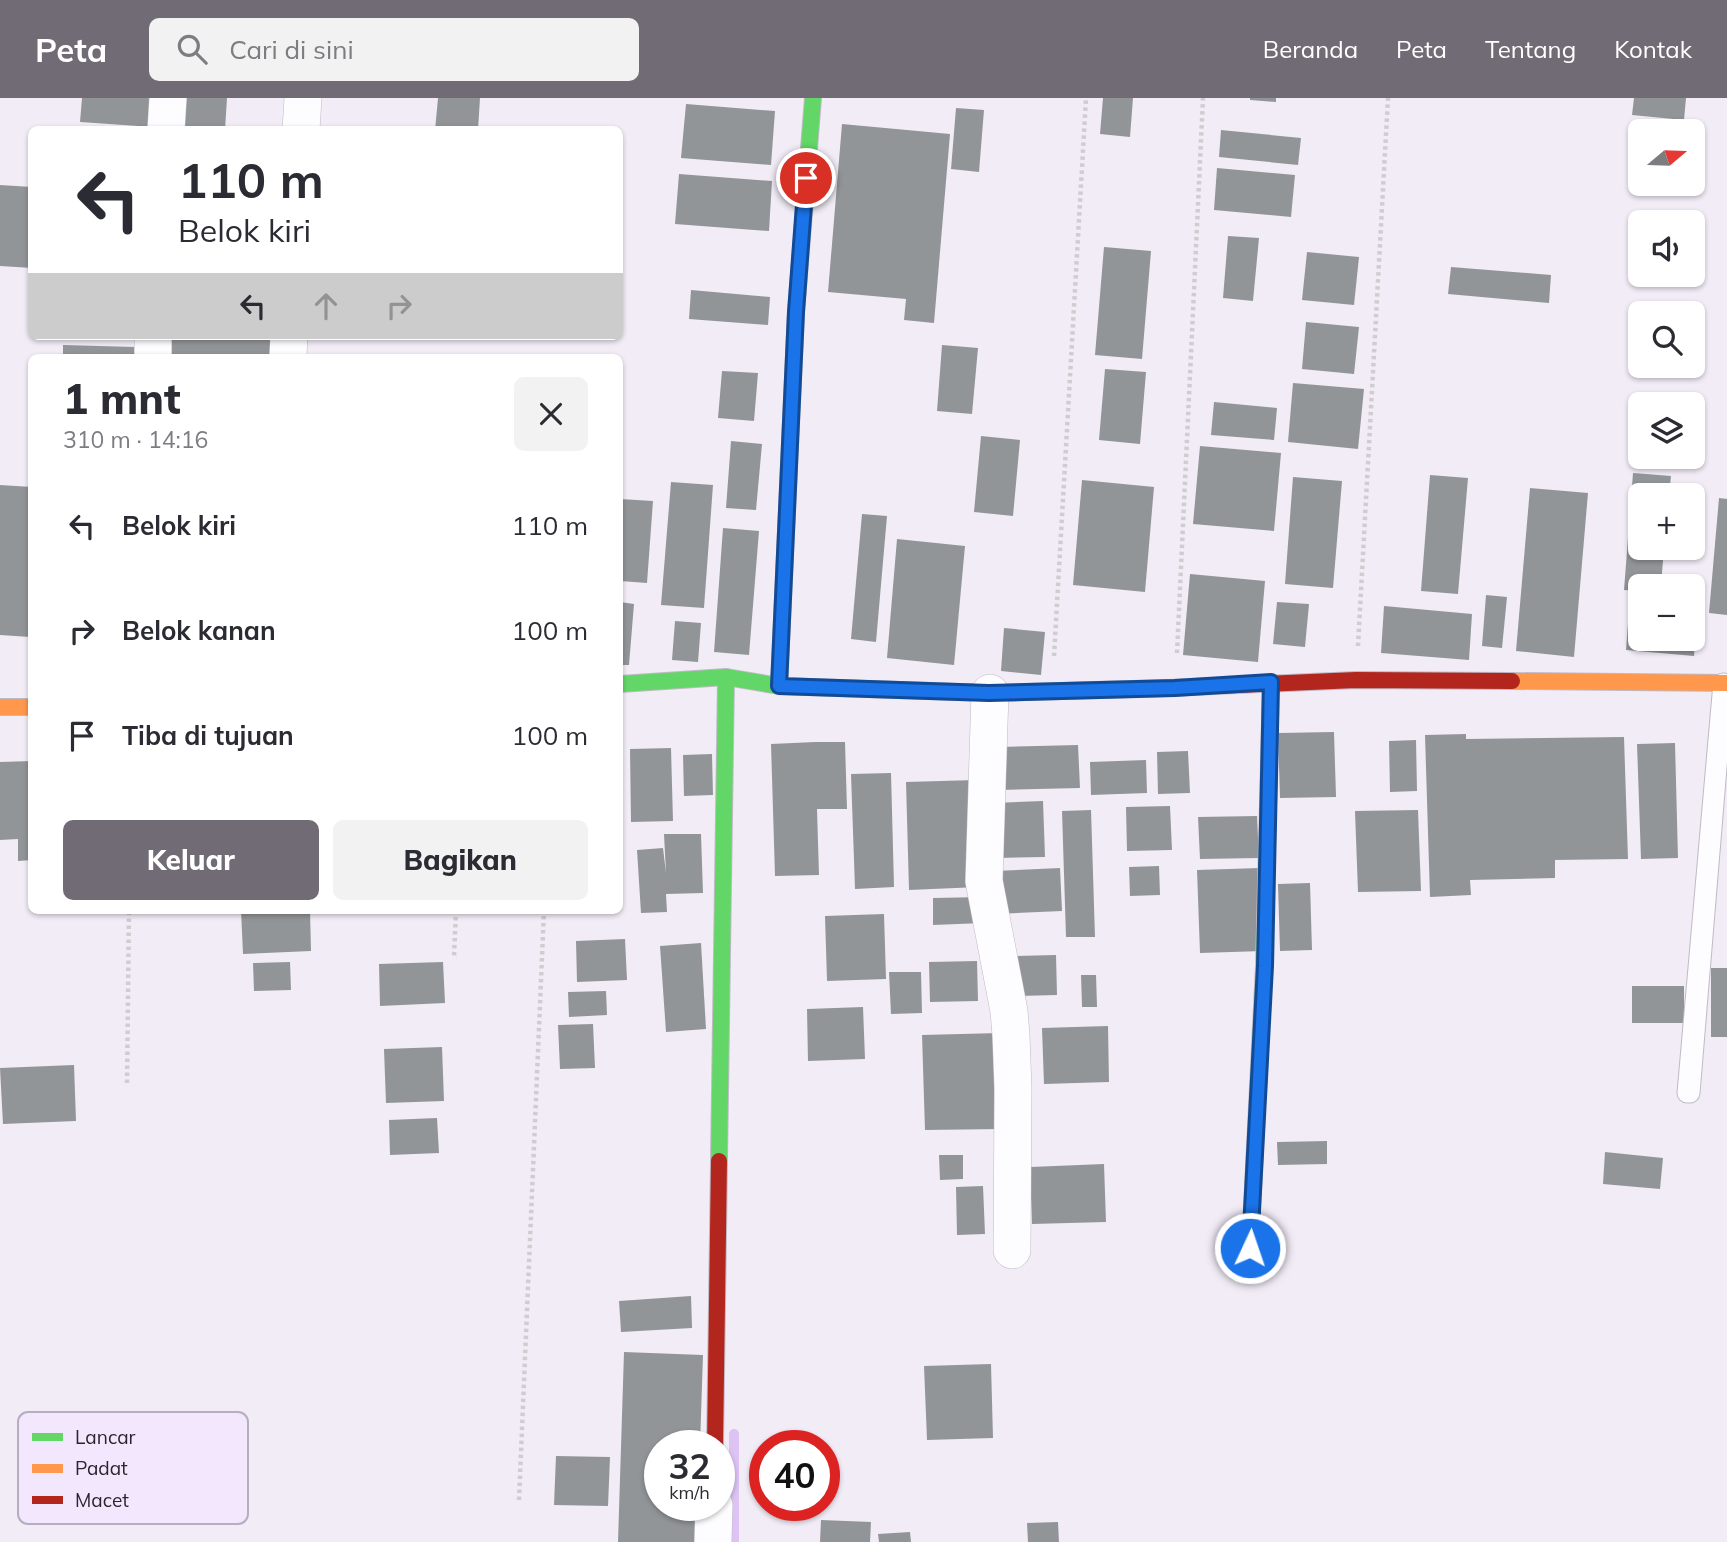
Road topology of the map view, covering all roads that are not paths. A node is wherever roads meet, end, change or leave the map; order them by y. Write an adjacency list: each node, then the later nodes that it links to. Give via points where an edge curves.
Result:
1 (168, 98): 4 (street)
2 (303, 98): 5 (street)
3 (813, 98): 10 (street, via 796,312)
4 (166, 126)
5 (301, 126)
6 (726, 677): 9 (street); 10 (street); 16 (street)
7 (1271, 682): 8 (street); 11 (street); 14 (street, via 1265,966)
8 (1725, 683): 8 (lane, via 1696,998 1688,1093 1690,1093)
9 (623, 684)
10 (779, 686): 11 (street)
11 (989, 693): 15 (street, via 984,881 1011,1035)
12 (0, 707): 13 (street)
13 (28, 707)
14 (1250, 1248)
15 (1012, 1250)
16 (715, 1430)
17 (714, 1521): 18 (street)
18 (713, 1542)

